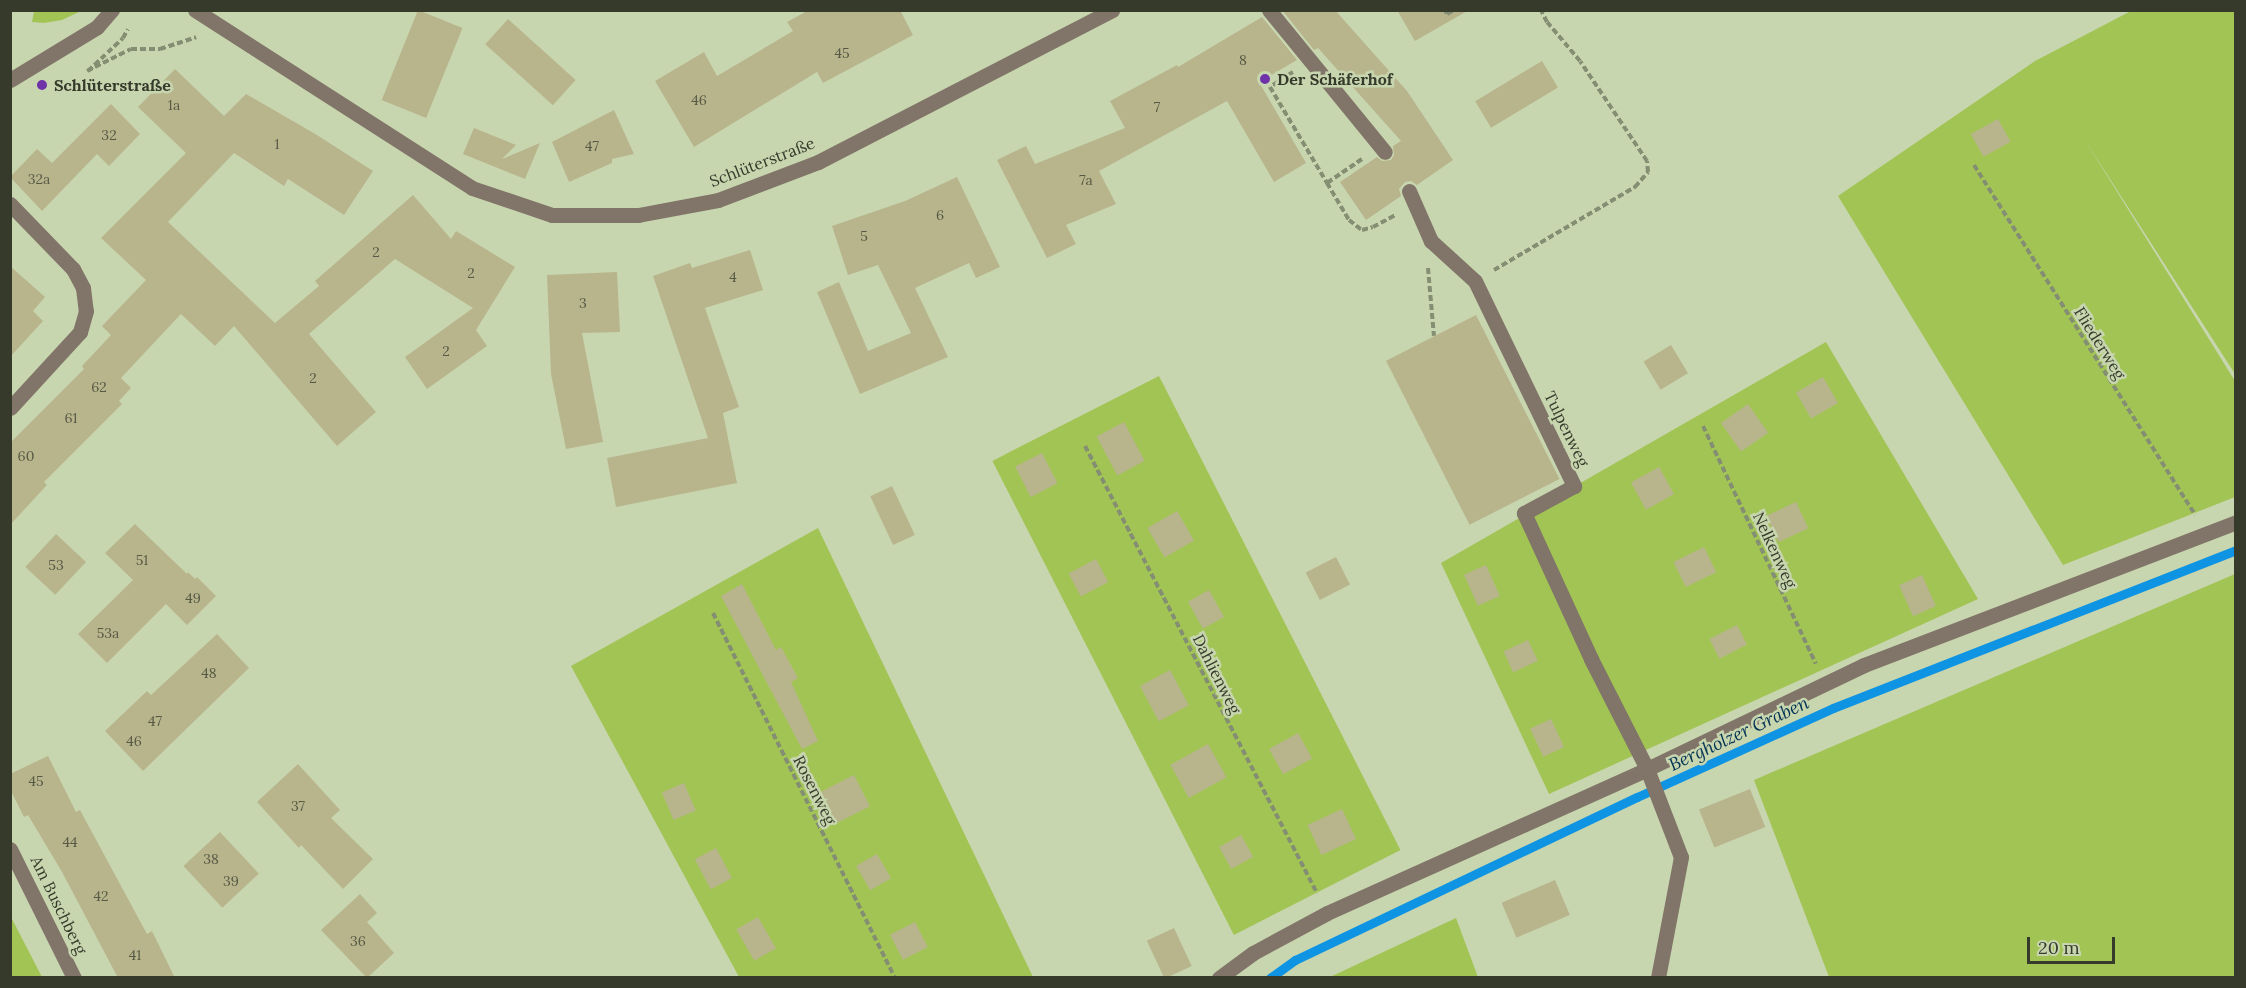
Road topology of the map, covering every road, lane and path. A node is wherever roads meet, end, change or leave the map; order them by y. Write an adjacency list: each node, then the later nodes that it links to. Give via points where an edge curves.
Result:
1 (112, 10): 12 (street, via 97,27)
2 (195, 10): 3 (street, Schlüterstraße, via 472,188 552,215 638,215 718,200 818,162)
3 (1112, 10)
4 (1269, 10): 9 (street)
5 (1445, 10): 6 (path, via 1448,14)
6 (1454, 10)
7 (1541, 10): 20 (path, via 1647,161 1648,172 1635,187)
8 (199, 36): 10 (path, via 160,48 130,49)
9 (1311, 60): 13 (path); 14 (street)
10 (87, 72)
11 (1265, 79): 13 (path)
12 (10, 80)
13 (1270, 87): 16 (path)
14 (1383, 149): 16 (path)
15 (1974, 165): 26 (path, Fliederweg)
16 (1327, 183): 17 (path, via 1349,220 1362,230 1374,227)
17 (1412, 197): 19 (street, Tulpenweg)
18 (10, 204): 22 (street, via 73,269 86,311 80,332)
19 (1431, 241): 20 (street, Tulpenweg); 21 (path, via 1427,274)
20 (1475, 280): 29 (street, Tulpenweg, via 1574,486 1524,513)
21 (1434, 336)
22 (10, 408)
23 (1703, 426): 28 (path, Nelkenweg)
24 (1085, 446): 31 (path, Dahlienweg)
25 (2235, 522): 26 (street)
26 (2206, 533): 28 (street, via 1864,664)
27 (713, 613): 33 (path, Rosenweg)
28 (1825, 684): 29 (street)
29 (1647, 769): 31 (street); 35 (street, via 1681,857)
30 (10, 849): 32 (street, Am Buschberg)
31 (1327, 913): 34 (street, via 1253,953)
32 (74, 978)
33 (895, 978)
34 (1219, 978)
35 (1658, 978)

